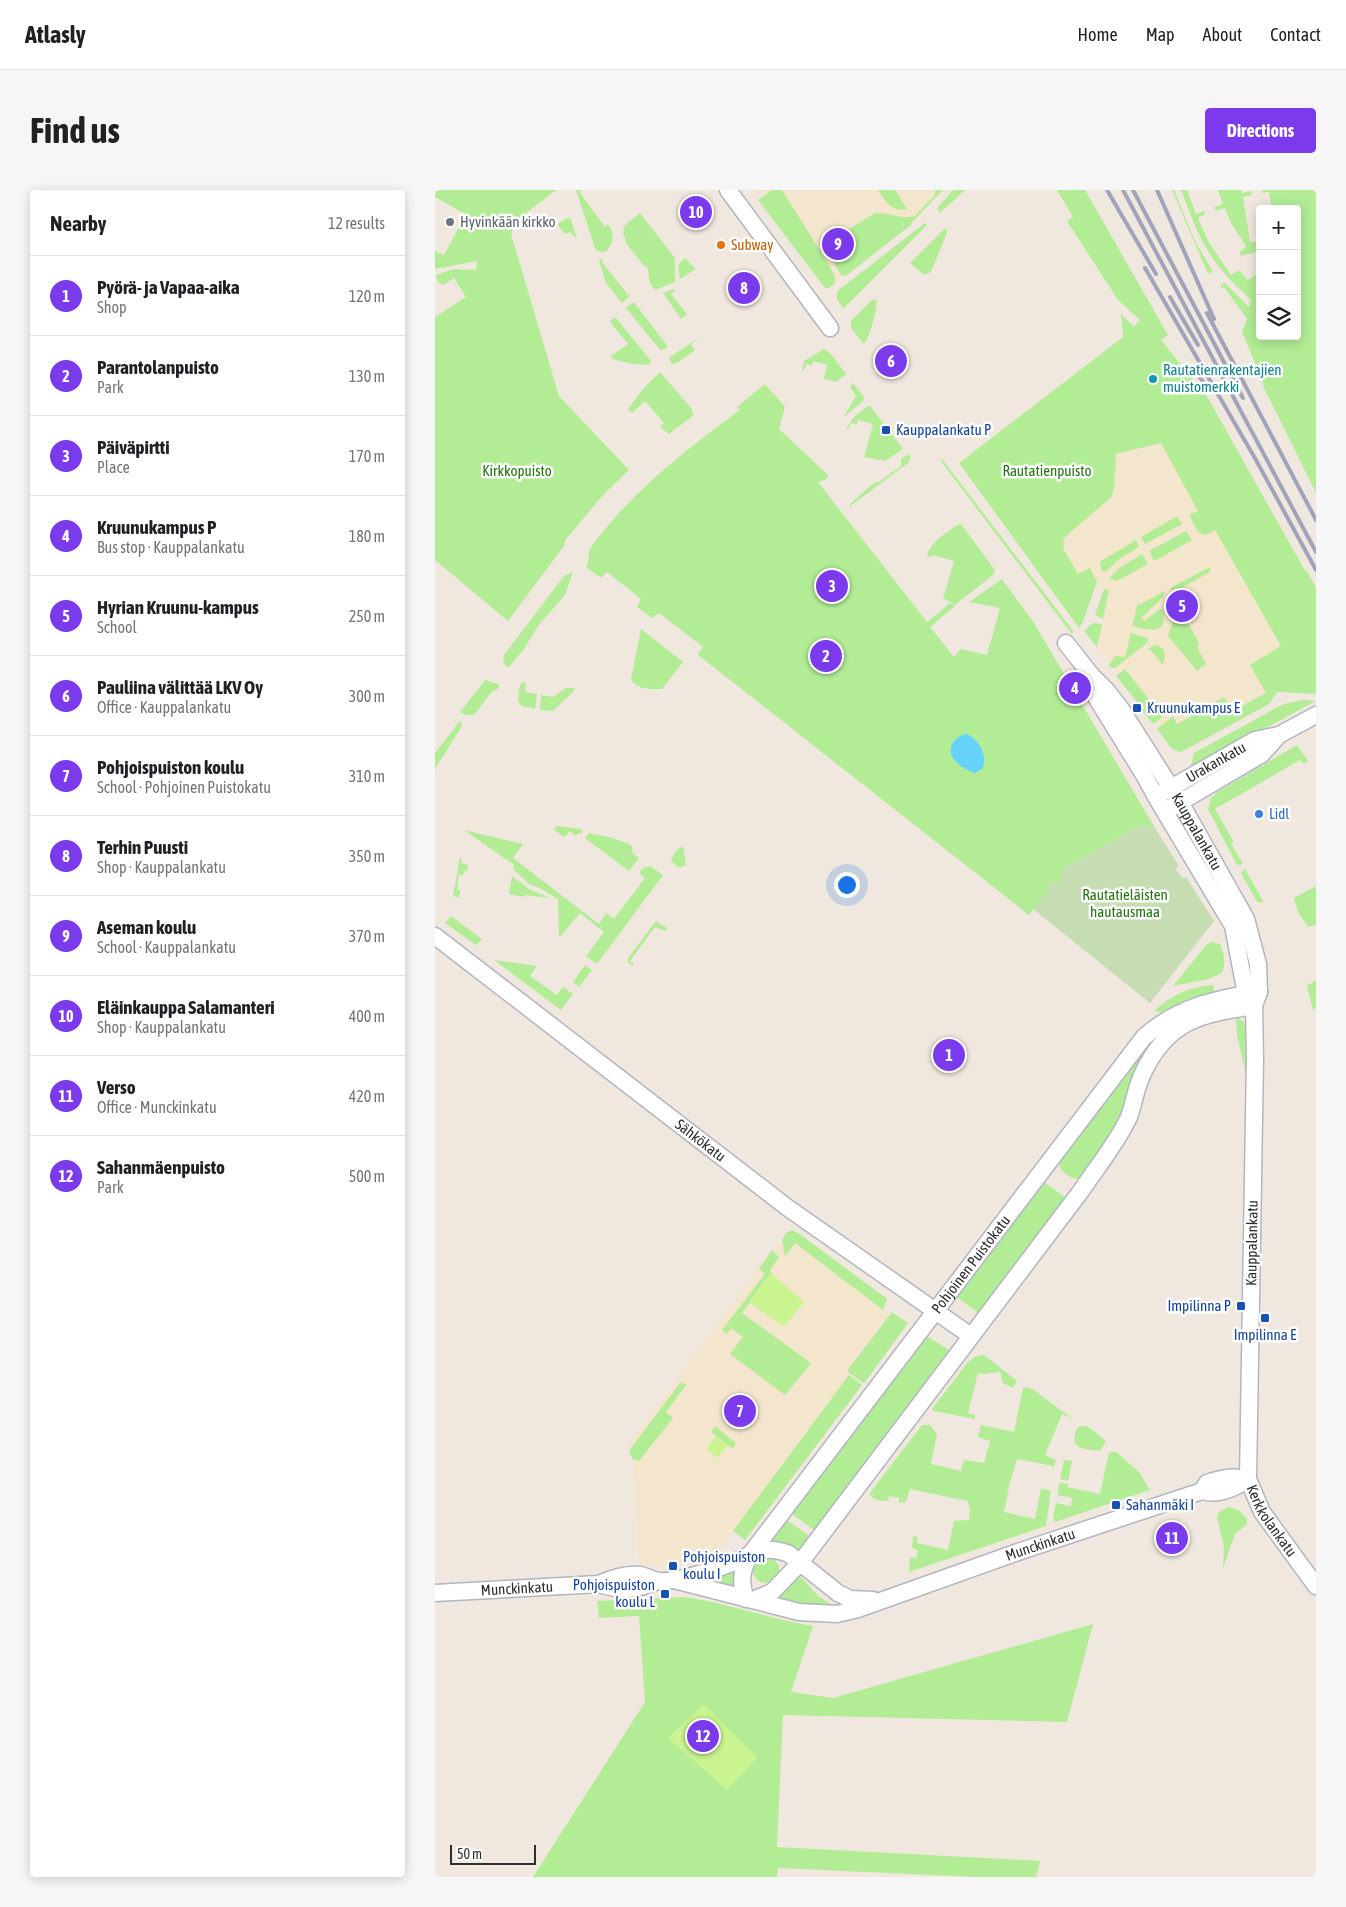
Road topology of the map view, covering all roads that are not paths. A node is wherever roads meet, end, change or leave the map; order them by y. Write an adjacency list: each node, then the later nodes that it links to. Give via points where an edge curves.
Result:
1 (727, 190): 2 (main road)
2 (830, 328)
3 (1066, 643): 4 (main road, Kauppalankatu)
4 (1091, 675): 7 (main road, Kauppalankatu, via 1121,709); 8 (main road, Kauppalankatu, via 1097,697)
5 (1316, 715): 6 (main road, Urakankatu)
6 (1279, 735): 7 (main road, Urakankatu, via 1255,740); 9 (main road, Urakankatu, via 1262,754)
7 (1171, 787): 8 (main road, Urakankatu); 9 (main road, Kauppalankatu)
8 (1155, 796): 10 (main road, Kauppalankatu)
9 (1181, 802): 10 (main road, Urakankatu); 12 (main road, Kauppalankatu, via 1246,919 1258,964)
10 (1165, 812): 12 (main road, Kauppalankatu, via 1233,926)
11 (435, 936): 13 (main road, Sähkökatu, via 788,1208)
12 (1253, 998): 13 (main road, Pohjoinen Puistokatu, via 1210,1002 1185,1010 1162,1022 1144,1037); 14 (main road, via 1200,1016 1182,1025 1163,1041 1143,1073 1121,1132 1081,1191); 15 (main road, Kauppalankatu, via 1255,1058)
13 (935, 1311): 14 (main road, Sähkökatu); 16 (main road, Pohjoinen Puistokatu)
14 (971, 1336): 17 (main road)
15 (1248, 1479): 19 (main road, Kerkkolankatu, via 1262,1512); 22 (main road, Munckinkatu, via 1236,1487 1211,1494 1202,1491)
16 (752, 1552): 17 (main road, Munckinkatu, via 780,1550); 18 (main road, Munckinkatu, via 731,1563); 21 (main road, Pohjoinen Puistokatu, via 742,1571 742,1584)
17 (800, 1563): 21 (main road, via 773,1592); 22 (main road, Munckinkatu, via 850,1599)
18 (674, 1580): 20 (main road, Munckinkatu, via 619,1590 599,1584); 21 (main road, Munckinkatu)
19 (1316, 1586)
20 (435, 1593)
21 (749, 1600): 22 (main road, Munckinkatu, via 819,1614 837,1614)
22 (880, 1600)

